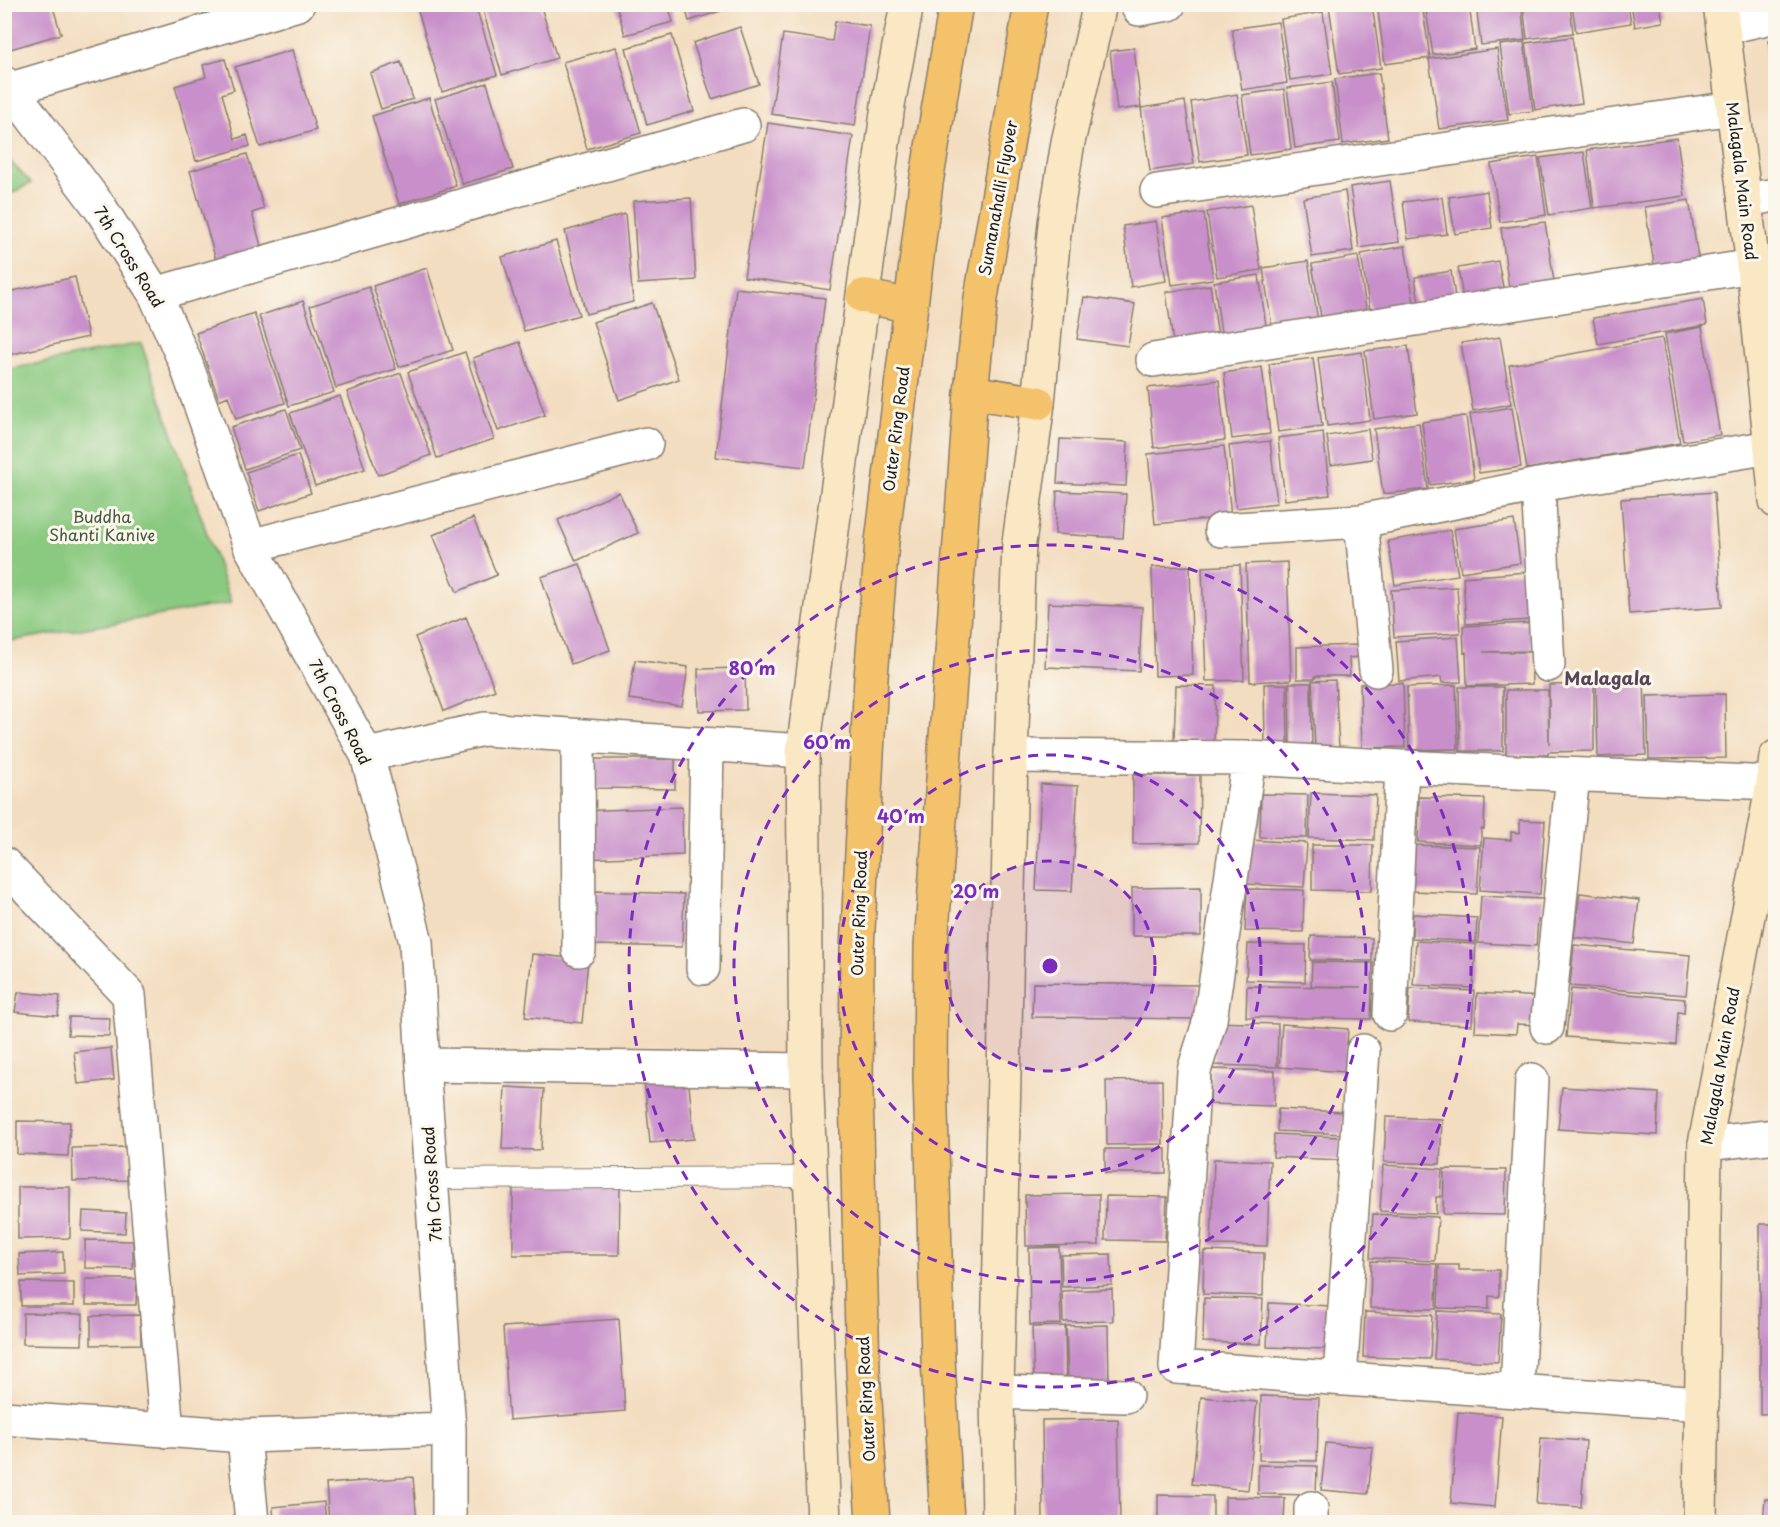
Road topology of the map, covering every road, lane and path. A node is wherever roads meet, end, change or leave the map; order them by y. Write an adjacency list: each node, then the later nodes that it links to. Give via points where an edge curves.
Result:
1 (298, 4): 8 (street)
2 (907, 4): 15 (street, via 888,105)
3 (956, 4): 16 (highway, via 926,183)
4 (1031, 4): 19 (highway, Sumanahalli Flyover, via 981,298)
5 (1100, 4): 20 (street, via 1068,142 1055,223)
6 (1722, 16): 7 (street); 9 (street, Malagala Main Road)
7 (1776, 16)
8 (8, 86): 14 (street, 7th Cross Road, via 101,209)
9 (1733, 108): 11 (street); 12 (street, Malagala Main Road)
10 (743, 125): 14 (street)
11 (1157, 191)
12 (1760, 197): 13 (street, Malagala Main Road)
13 (1753, 266): 17 (street, Malagala Main Road); 18 (street)
14 (155, 294): 27 (street, 7th Cross Road, via 186,364)
15 (863, 296): 16 (highway); 32 (street)
16 (911, 306): 64 (highway, Outer Ring Road, via 882,542 857,950 856,1091 863,1371)
17 (1769, 356): 22 (street, Malagala Main Road)
18 (1153, 360)
19 (971, 392): 20 (highway); 65 (highway, via 931,946 930,1076)
20 (1038, 403): 34 (street, via 1019,543)
21 (646, 444): 27 (street)
22 (1771, 447): 23 (street); 24 (street, Malagala Main Road)
23 (1538, 485): 25 (street); 28 (street)
24 (1776, 501)
25 (1361, 521): 26 (street); 29 (street)
26 (1221, 530)
27 (250, 546): 33 (street, 7th Cross Road)
28 (1548, 666)
29 (1376, 670)
30 (578, 736): 31 (street); 33 (street, via 484,729); 40 (street)
31 (707, 745): 32 (street); 41 (street)
32 (803, 751): 46 (street)
33 (367, 755): 45 (street, 7th Cross Road, via 416,942)
34 (1011, 756): 35 (street); 54 (street)
35 (1249, 758): 36 (street); 52 (street, via 1210,1020 1194,1071 1176,1367)
36 (1402, 767): 38 (street); 42 (street)
37 (1774, 770): 38 (street); 49 (street, Malagala Main Road)
38 (1573, 775): 43 (street)
39 (4, 864): 59 (street, via 129,995)
40 (579, 950)
41 (703, 968)
42 (1390, 1014)
43 (1548, 1027)
44 (1363, 1051): 52 (street)
45 (423, 1065): 46 (street); 51 (street, 7th Cross Road)
46 (806, 1070): 50 (street)
47 (1532, 1080): 53 (street)
48 (1776, 1136): 49 (street)
49 (1705, 1144): 56 (street, Malagala Main Road)
50 (810, 1177): 51 (lane); 63 (street)
51 (431, 1179): 58 (street, 7th Cross Road)
52 (1340, 1378): 53 (street)
53 (1517, 1391): 56 (street)
54 (997, 1392): 55 (street); 66 (street)
55 (1126, 1396)
56 (1702, 1404): 67 (street, Malagala Main Road)
57 (4, 1418): 59 (street)
58 (449, 1429): 60 (street); 62 (street, 7th Cross Road)
59 (167, 1431): 60 (street)
60 (244, 1436): 61 (street)
61 (252, 1522)
62 (449, 1522)
63 (824, 1522)
64 (873, 1522)
65 (947, 1522)
66 (999, 1522)
67 (1700, 1522)

